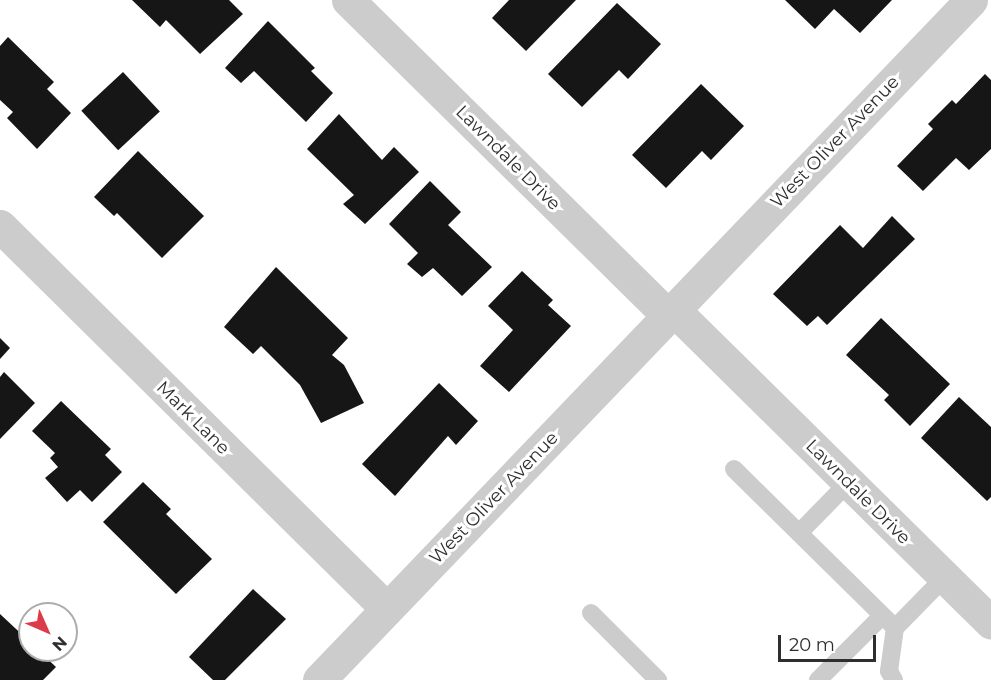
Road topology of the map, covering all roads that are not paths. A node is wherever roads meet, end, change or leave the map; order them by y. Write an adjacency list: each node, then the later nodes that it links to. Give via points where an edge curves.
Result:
1 (348, 0): 4 (street, Lawndale Drive)
2 (971, 0): 4 (street, West Oliver Avenue)
3 (0, 226): 9 (street, Mark Lane)
4 (671, 313): 6 (street, Lawndale Drive); 9 (street, West Oliver Avenue)
5 (734, 469): 7 (lane)
6 (849, 483): 7 (lane); 8 (street, Lawndale Drive)
7 (799, 533): 11 (lane)
8 (945, 577): 11 (lane); 12 (street, Lawndale Drive)
9 (387, 609): 13 (street, West Oliver Avenue)
10 (591, 614): 14 (lane)
11 (889, 622): 15 (lane); 16 (lane, via 889,670)
12 (991, 623)
13 (319, 680)
14 (658, 680)
15 (818, 680)
16 (894, 680)

